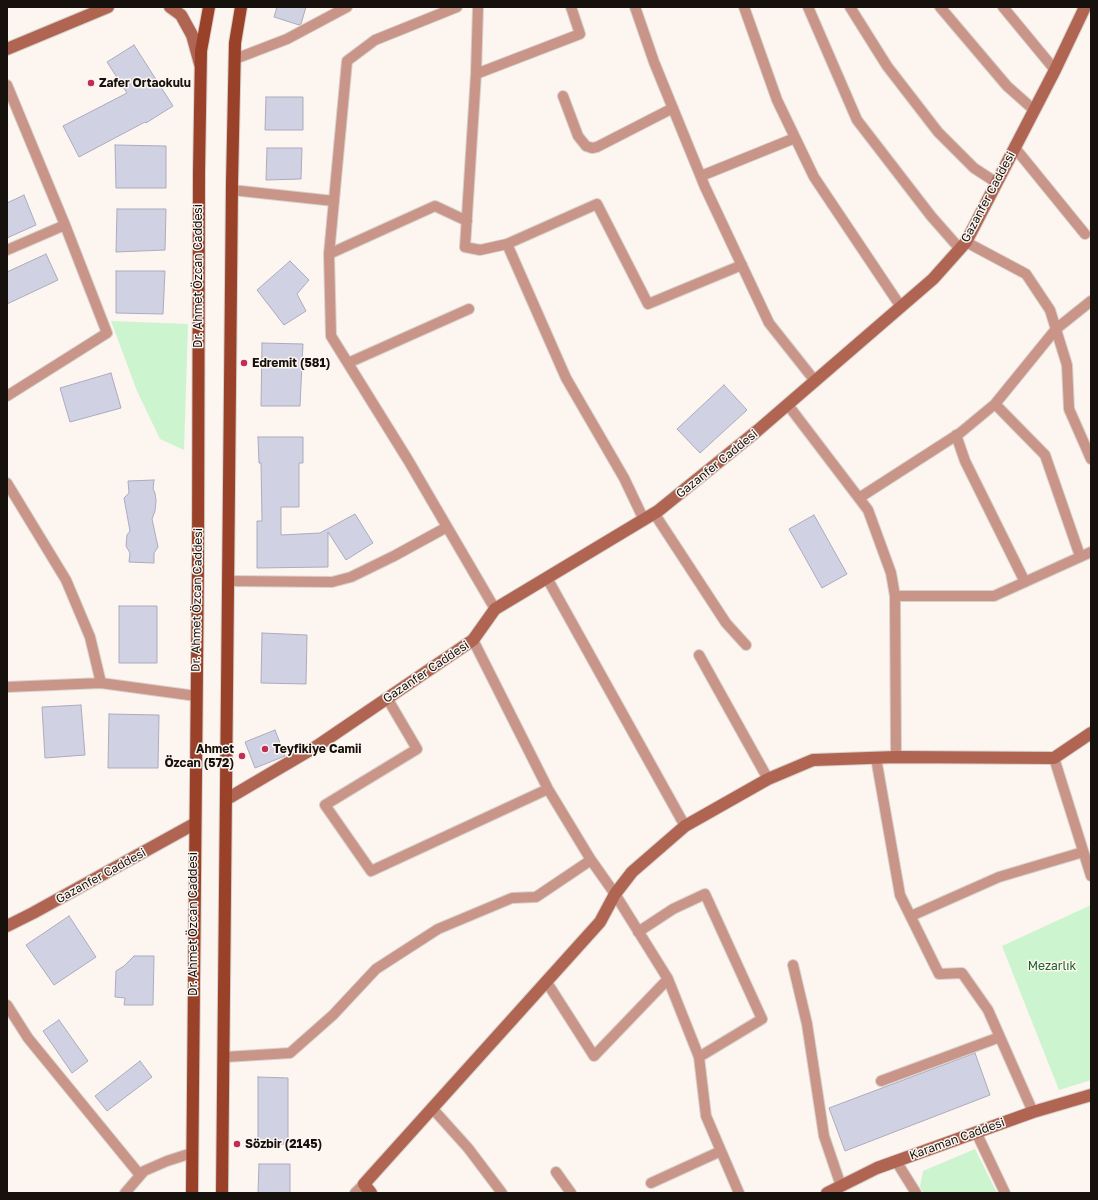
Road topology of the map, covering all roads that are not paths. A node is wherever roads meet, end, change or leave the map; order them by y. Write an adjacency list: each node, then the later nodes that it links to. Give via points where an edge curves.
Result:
1 (108, 7): 16 (street)
2 (170, 7): 18 (street, via 181,15 192,35)
3 (209, 7): 18 (main road, Dr. Ahmet Özcan Caddesi)
4 (241, 7): 17 (main road)
5 (347, 7): 17 (street, via 287,39)
6 (457, 7): 30 (street, via 375,40 347,61)
7 (478, 7): 20 (street)
8 (571, 7): 20 (street, via 580,34)
9 (635, 7): 23 (street)
10 (744, 7): 25 (street, via 777,100)
11 (808, 7): 35 (street, via 857,120 931,216)
12 (850, 7): 28 (street, via 887,66 938,132 974,168)
13 (940, 7): 24 (street, via 1007,86)
14 (1003, 7): 19 (street)
15 (1084, 7): 19 (street, Gazanfer Caddesi)
16 (7, 49)
17 (235, 59): 29 (main road)
18 (201, 70): 67 (main road, Dr. Ahmet Özcan Caddesi, via 198,172)
19 (1055, 70): 24 (street, Gazanfer Caddesi)
20 (476, 74): 31 (street)
21 (7, 85): 32 (street)
22 (563, 96): 23 (street, via 578,136 586,146 592,148 598,148)
23 (673, 108): 27 (street)
24 (1034, 110): 26 (street, Gazanfer Caddesi)
25 (795, 138): 27 (street); 40 (street, via 814,177)
26 (1015, 148): 28 (street, Gazanfer Caddesi); 33 (street)
27 (700, 176): 38 (street)
28 (997, 182): 35 (street, Gazanfer Caddesi)
29 (232, 190): 30 (street); 58 (main road)
30 (334, 201): 37 (street)
31 (467, 221): 34 (street, via 465,247 480,250); 37 (street, via 435,206)
32 (65, 226): 36 (street); 45 (street, via 106,333)
33 (1085, 234)
34 (507, 244): 38 (street, via 597,204 648,304); 53 (street, via 566,378 624,478)
35 (963, 246): 40 (street, Gazanfer Caddesi, via 933,279); 42 (street, via 1026,274 1050,310)
36 (7, 250)
37 (329, 254): 43 (street, via 331,336)
38 (742, 265): 44 (street, via 769,323)
39 (1091, 301): 42 (street)
40 (901, 307): 44 (street, Gazanfer Caddesi)
41 (469, 310): 43 (street)
42 (1056, 329): 46 (street); 49 (street, via 1067,365 1069,409)
43 (348, 363): 54 (street)
44 (815, 381): 47 (street, Gazanfer Caddesi)
45 (7, 396)
46 (995, 404): 48 (street); 56 (street, via 1045,455)
47 (788, 405): 51 (street); 52 (street, Gazanfer Caddesi)
48 (956, 435): 51 (street); 59 (street, via 965,460)
49 (1091, 459)
50 (7, 483): 65 (street, via 66,580 90,637)
51 (859, 498): 60 (street, via 871,517 891,573)
52 (654, 513): 53 (street, Gazanfer Caddesi); 63 (street, via 726,623)
53 (644, 520): 57 (street, Gazanfer Caddesi)
54 (447, 527): 58 (street, via 351,577 332,582); 61 (street)
55 (1091, 552): 56 (street)
56 (1080, 556): 59 (street)
57 (547, 578): 61 (street, Gazanfer Caddesi); 77 (street)
58 (228, 581): 75 (main road)
59 (1026, 582): 60 (street, via 994,596)
60 (895, 596): 70 (street)
61 (495, 609): 62 (street, Gazanfer Caddesi)
62 (473, 640): 68 (street, Gazanfer Caddesi); 74 (street)
63 (746, 645)
64 (699, 655): 73 (street)
65 (101, 683): 66 (street); 67 (street)
66 (7, 687)
67 (196, 696): 76 (main road, Dr. Ahmet Özcan Caddesi)
68 (387, 698): 74 (street, via 417,749 325,805 371,871); 75 (street, Gazanfer Caddesi, via 317,746)
69 (1091, 734): 72 (street)
70 (896, 757): 71 (street); 72 (street)
71 (876, 758): 73 (street, via 813,760); 82 (street, via 900,895)
72 (1054, 758): 78 (street)
73 (768, 779): 77 (street)
74 (548, 789): 79 (street)
75 (227, 799): 91 (main road)
76 (194, 824): 83 (street, Gazanfer Caddesi); 98 (main road, Dr. Ahmet Özcan Caddesi)
77 (685, 826): 81 (street, via 632,872)
78 (1083, 852): 80 (street); 82 (street, via 999,877)
79 (591, 860): 81 (street); 91 (street, via 536,897 512,898 438,930 382,965 333,1015 290,1053)
80 (1091, 876)
81 (615, 894): 84 (street); 87 (street, via 600,922)
82 (911, 916): 89 (street, via 939,974 962,973 988,1010)
83 (7, 926)
84 (638, 932): 86 (street); 90 (street, via 673,909 704,894 762,1019)
85 (793, 965): 103 (street, via 807,1024 824,1136)
86 (668, 979): 87 (street, via 594,1056); 90 (street)
87 (546, 981): 94 (street)
88 (7, 1006): 101 (street, via 28,1038)
89 (1000, 1036): 92 (street); 95 (street)
90 (699, 1056): 97 (street, via 706,1116)
91 (225, 1057): 107 (main road)
92 (882, 1081)
93 (1091, 1095): 95 (street, Karaman Caddesi)
94 (432, 1108): 104 (street); 109 (street, via 468,1148)
95 (1033, 1112): 96 (street, Karaman Caddesi)
96 (976, 1132): 99 (street, Karaman Caddesi); 114 (street)
97 (721, 1151): 102 (street); 111 (street)
98 (192, 1154): 101 (street, via 150,1168); 106 (main road, Dr. Ahmet Özcan Caddesi)
99 (896, 1161): 103 (street, Karaman Caddesi); 113 (street)
100 (556, 1172): 110 (street)
101 (140, 1175): 105 (street)
102 (651, 1183)
103 (841, 1186): 112 (street, Karaman Caddesi)
104 (367, 1188): 108 (street)
105 (125, 1193)
106 (192, 1193)
107 (222, 1193)
108 (355, 1193)
109 (502, 1193)
110 (571, 1193)
111 (739, 1193)
112 (827, 1193)
113 (916, 1193)
114 (1005, 1193)

